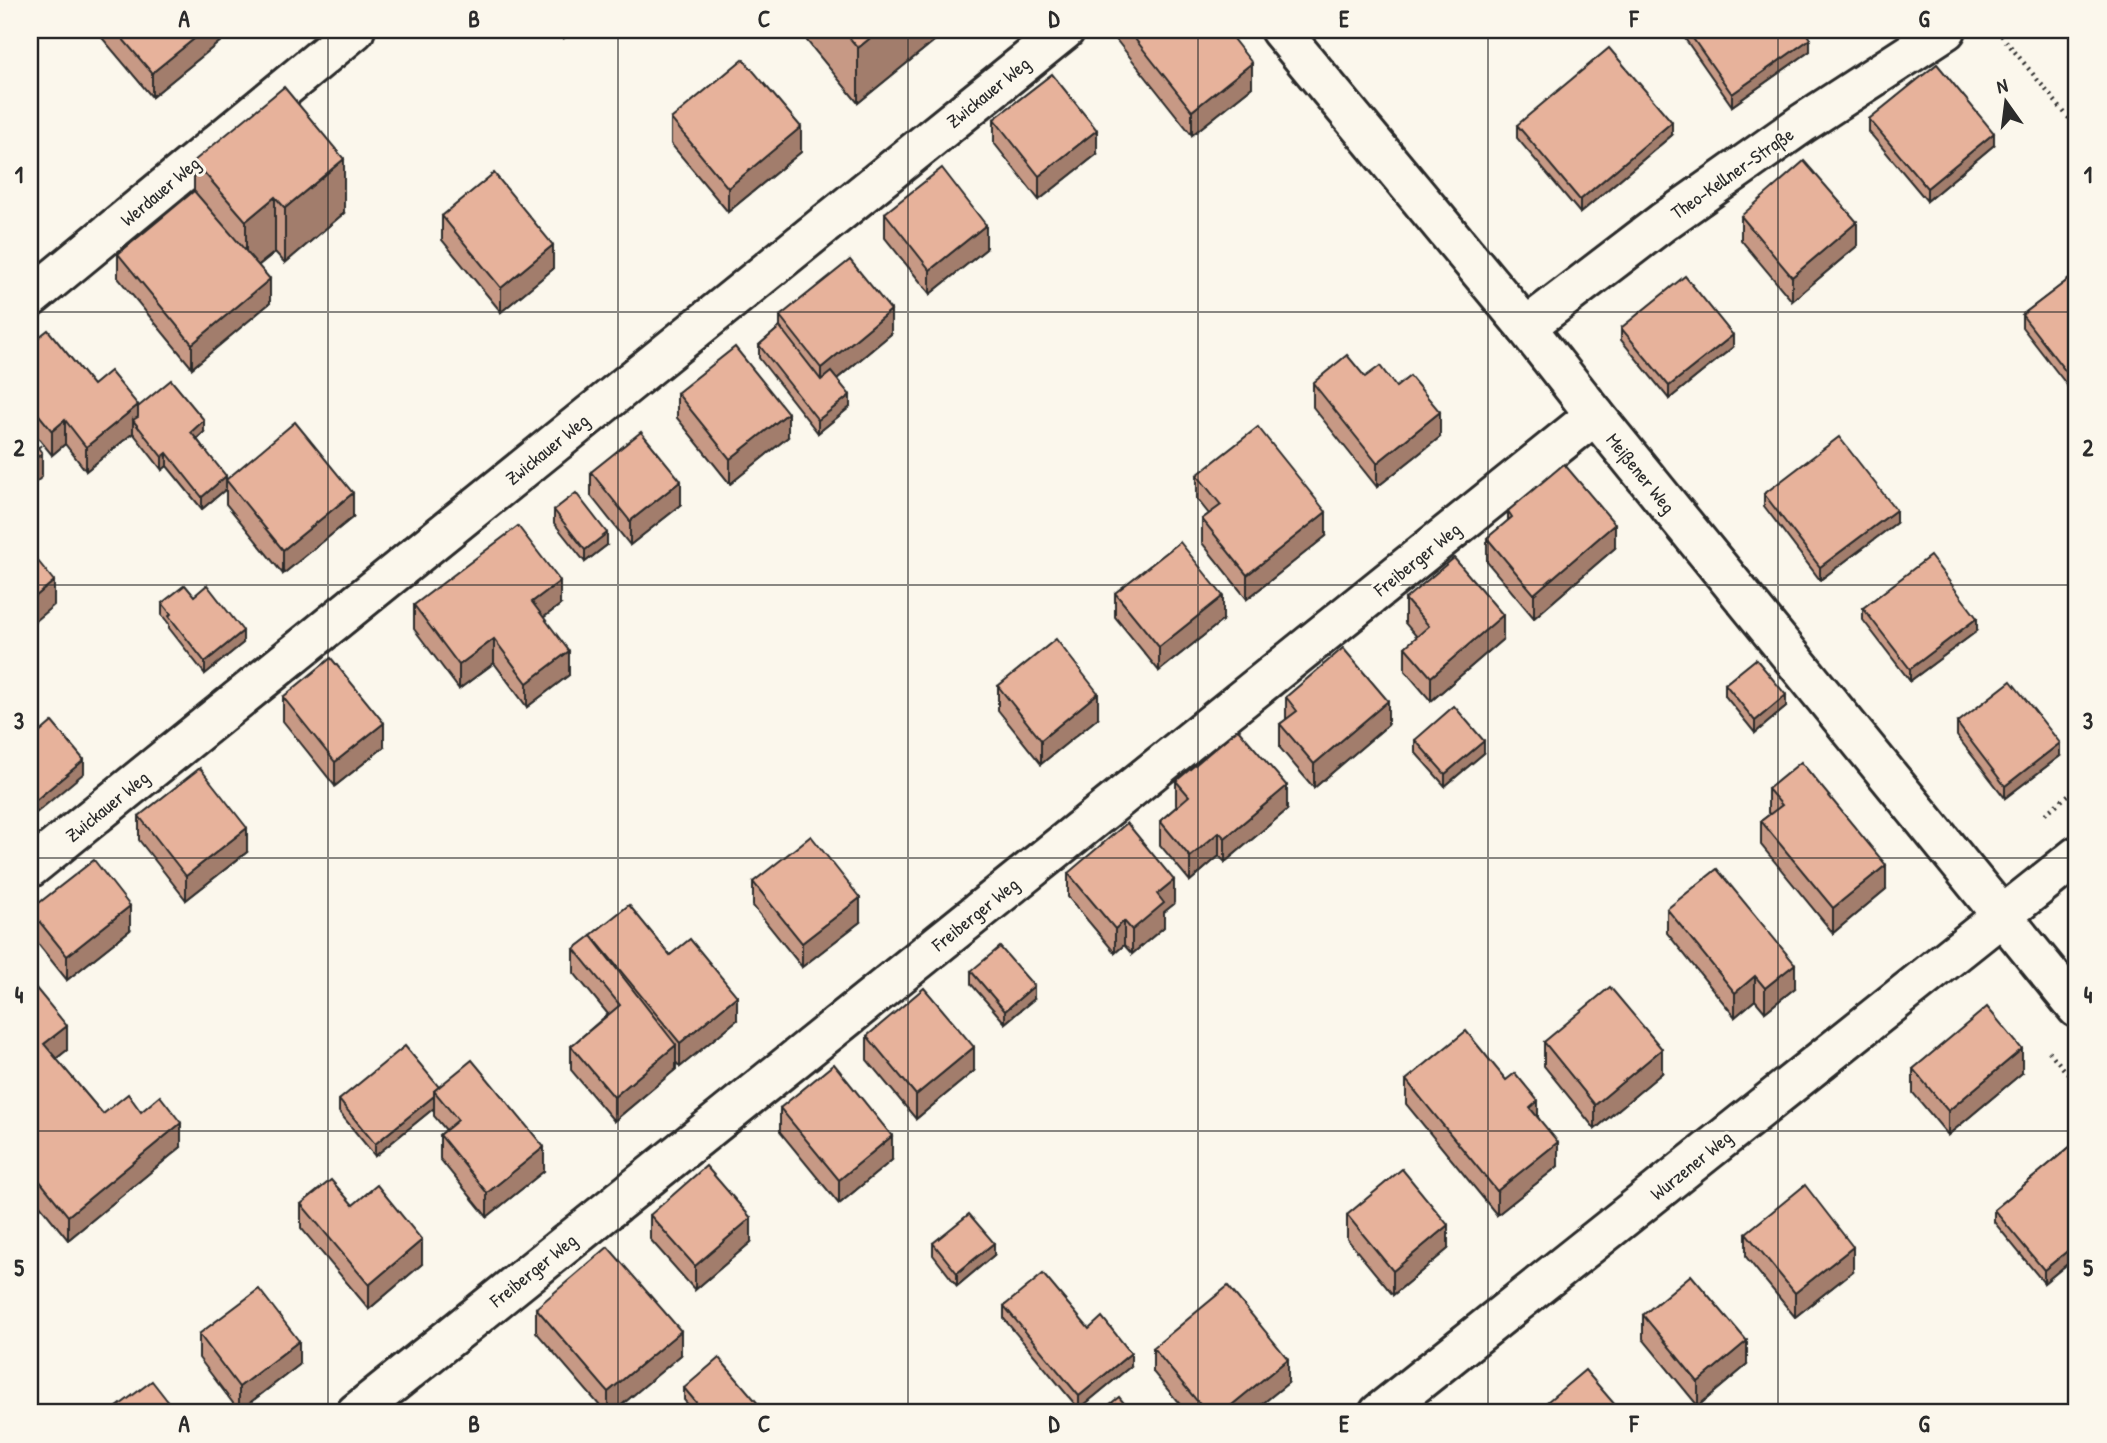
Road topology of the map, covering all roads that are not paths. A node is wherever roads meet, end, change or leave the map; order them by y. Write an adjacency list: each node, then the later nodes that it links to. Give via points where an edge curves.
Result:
1 (355, 30): 5 (street, Werdauer Weg)
2 (1065, 30): 9 (street, Zwickauer Weg)
3 (1280, 30): 6 (street, Meißener Weg)
4 (1946, 30): 6 (street, Theo-Kellner-Straße, via 1662,222)
5 (30, 298)
6 (1526, 327): 7 (street, Meißener Weg)
7 (1595, 415): 10 (street, Meißener Weg); 12 (street, Freiberger Weg)
8 (2077, 856): 10 (street, Wurzener Weg)
9 (30, 868)
10 (2002, 917): 11 (street, Meißener Weg); 13 (street, Wurzener Weg)
11 (2077, 1009)
12 (356, 1413)
13 (1379, 1413)

